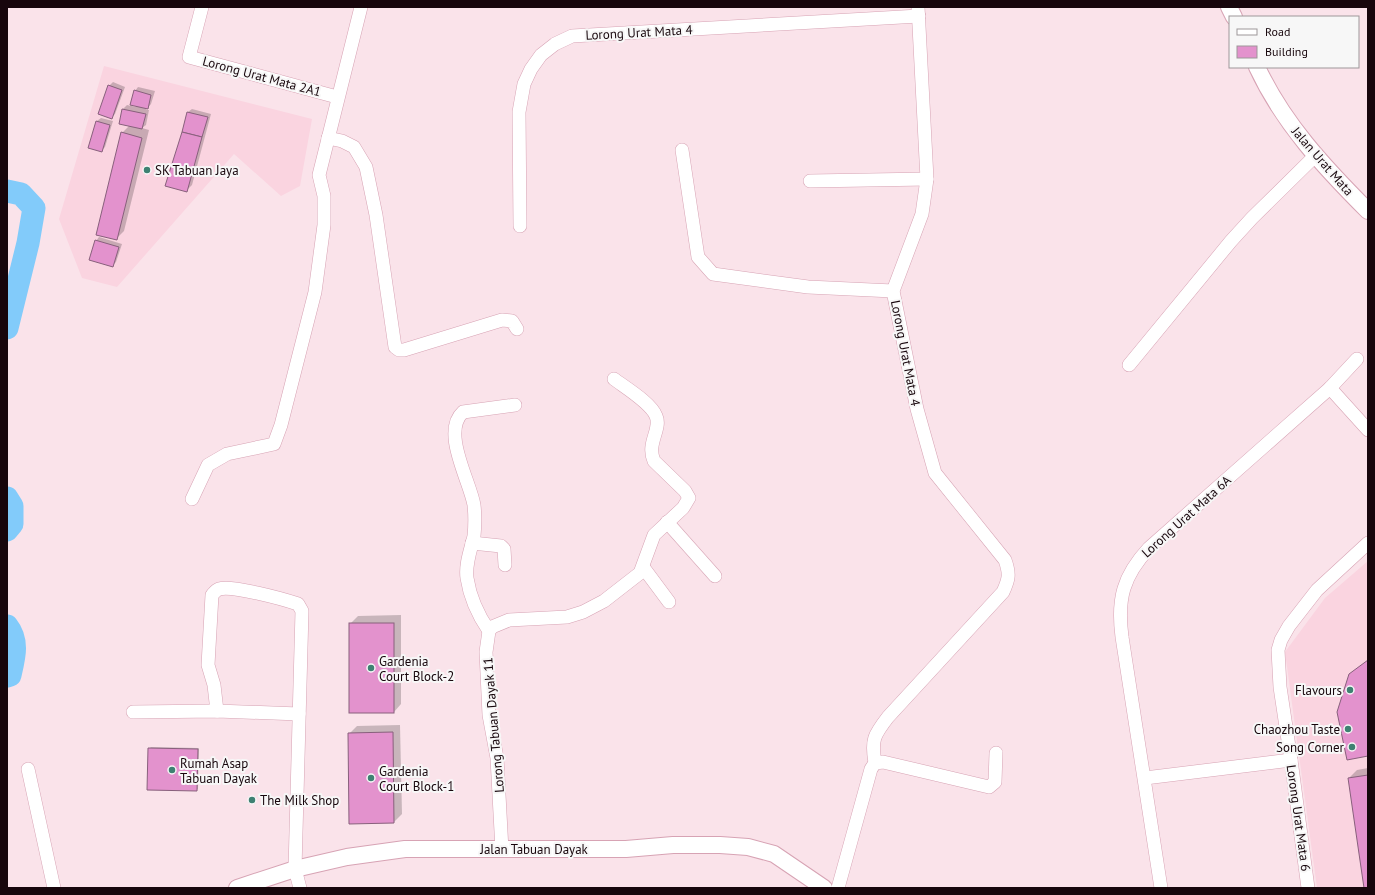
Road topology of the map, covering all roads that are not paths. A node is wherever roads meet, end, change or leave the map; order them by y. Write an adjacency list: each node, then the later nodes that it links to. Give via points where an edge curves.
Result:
1 (202, 7): 5 (street, Lorong Urat Mata 2A1, via 189,57)
2 (361, 7): 5 (street)
3 (918, 11): 9 (street, Lorong Urat Mata 4); 12 (street, Lorong Urat Mata 4, via 572,36 555,44 541,55 524,84 519,112)
4 (1258, 68): 8 (street, Jalan Urat Mata, via 1275,101)
5 (338, 97): 6 (street)
6 (328, 138): 14 (street, via 354,147 366,167 396,347 404,350 502,320 512,321); 21 (street, via 319,175 324,196 324,225 315,292 274,444 228,454 208,465)
7 (682, 150): 13 (street, via 698,257 713,274 808,286)
8 (1315, 156): 11 (street, Jalan Urat Mata); 16 (street, via 1231,241)
9 (927, 179): 10 (street); 13 (street, Lorong Urat Mata 4, via 922,214)
10 (810, 181)
11 (1368, 211)
12 (520, 226)
13 (893, 291): 35 (street, Lorong Urat Mata 4, via 916,408 934,473 1005,560 1009,580 1002,592 888,717 874,738 872,747)
14 (517, 329)
15 (1357, 359): 18 (street, Lorong Urat Mata 6A)
16 (1129, 365)
17 (614, 379): 22 (street, via 656,416 650,450 654,461 688,494 686,504)
18 (1330, 388): 20 (street); 37 (street, Lorong Urat Mata 6A, via 1149,548 1129,574 1119,616)
19 (515, 405): 23 (street, via 463,412 455,423 455,439 474,505)
20 (1368, 430)
21 (192, 499)
22 (667, 522): 26 (street, via 654,535); 27 (street)
23 (472, 543): 25 (street, via 501,546 504,549); 29 (street, via 467,577 478,616)
24 (1368, 543): 34 (street, Lorong Urat Mata 6, via 1316,590 1281,640 1278,669)
25 (505, 565)
26 (643, 567): 28 (street); 29 (street, via 640,573 604,601 583,612 567,617 509,620 492,627)
27 (715, 576)
28 (669, 602)
29 (489, 631): 38 (street, Lorong Tabuan Dayak 11, via 486,652 489,716 497,758)
30 (217, 711): 31 (street); 32 (street); 32 (street, via 208,665 212,595 224,588 298,604 302,611)
31 (133, 712)
32 (299, 714): 39 (street)
33 (996, 753): 35 (street, via 995,782 989,787 883,762)
34 (1291, 760): 37 (street); 46 (street, Lorong Urat Mata 6)
35 (875, 763): 44 (street, via 871,769)
36 (28, 769): 40 (street)
37 (1145, 778): 45 (street, Lorong Urat Mata 6A)
38 (502, 850): 39 (street, Jalan Tabuan Dayak, via 405,849 347,857); 43 (street, Jalan Tabuan Dayak, via 626,849 673,845 748,847 774,854)
39 (295, 869): 41 (street, Jalan Tabuan Dayak); 42 (street)
40 (54, 888)
41 (237, 888)
42 (300, 888)
43 (824, 888)
44 (838, 888)
45 (1161, 888)
46 (1308, 888)

